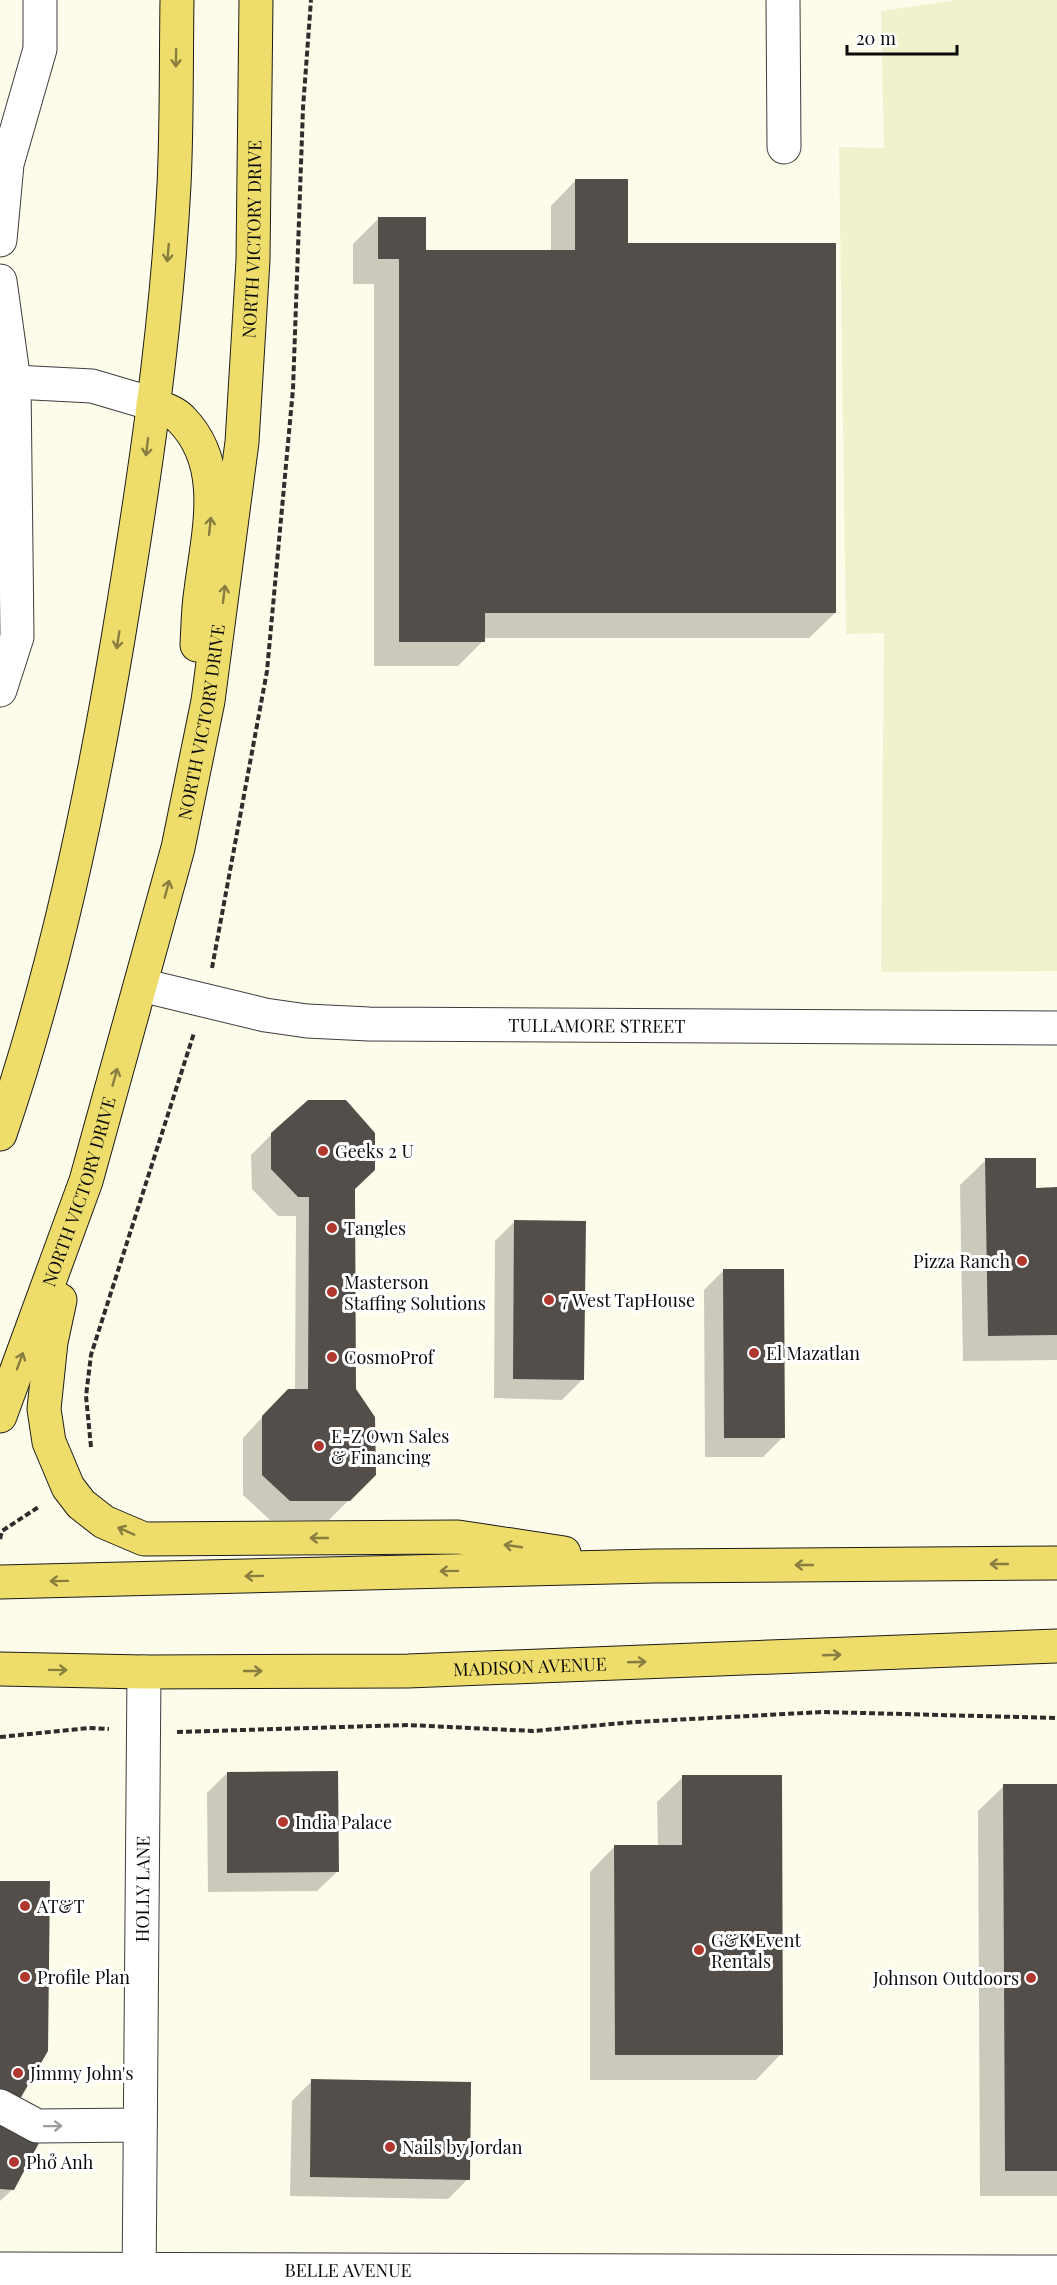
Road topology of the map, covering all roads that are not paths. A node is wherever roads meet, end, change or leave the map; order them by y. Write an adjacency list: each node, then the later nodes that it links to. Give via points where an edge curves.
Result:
1 (40, 0): 6 (street, via 40,49 7,164)
2 (177, 0): 9 (main road, one-way to 9, via 174,185)
3 (256, 0): 11 (main road, NORTH VICTORY DRIVE, one-way to 3, via 212,680 242,442 253,260)
4 (783, 0): 5 (street)
5 (784, 147)
6 (0, 240)
7 (0, 281): 8 (street)
8 (14, 382): 9 (street, via 92,386); 10 (street, via 17,637)
9 (153, 404): 11 (main road, one-way to 9, via 200,592 212,520 210,478 201,446 180,417); 14 (main road, one-way to 14, via 103,729 67,899 20,1077)
10 (3, 671)
11 (189, 793): 12 (main road, NORTH VICTORY DRIVE, one-way to 11)
12 (141, 985): 13 (street, TULLAMORE STREET, via 306,1021); 15 (main road, NORTH VICTORY DRIVE, one-way to 12)
13 (1057, 1029)
14 (0, 1134)
15 (86, 1181): 16 (main road, NORTH VICTORY DRIVE, one-way to 15); 18 (main road, one-way to 15, via 458,1538 144,1539 104,1522 81,1504 68,1487 49,1442 44,1409 51,1342)
16 (0, 1416)
17 (1057, 1563): 18 (main road, one-way to 18)
18 (654, 1566): 19 (main road, one-way to 19)
19 (0, 1582)
20 (1057, 1646): 22 (main road, MADISON AVENUE, one-way to 20, via 408,1671)
21 (0, 1669): 22 (main road, MADISON AVENUE, one-way to 22)
22 (144, 1672): 24 (street, HOLLY LANE)
23 (0, 2106): 24 (street, one-way to 24, via 37,2126)
24 (140, 2125): 27 (street, HOLLY LANE)
25 (0, 2269): 27 (street, BELLE AVENUE)
26 (1057, 2272): 29 (street, BELLE AVENUE)
27 (139, 2277): 28 (street, BELLE AVENUE)
28 (486, 2277): 29 (street, BELLE AVENUE)
29 (736, 2278)

